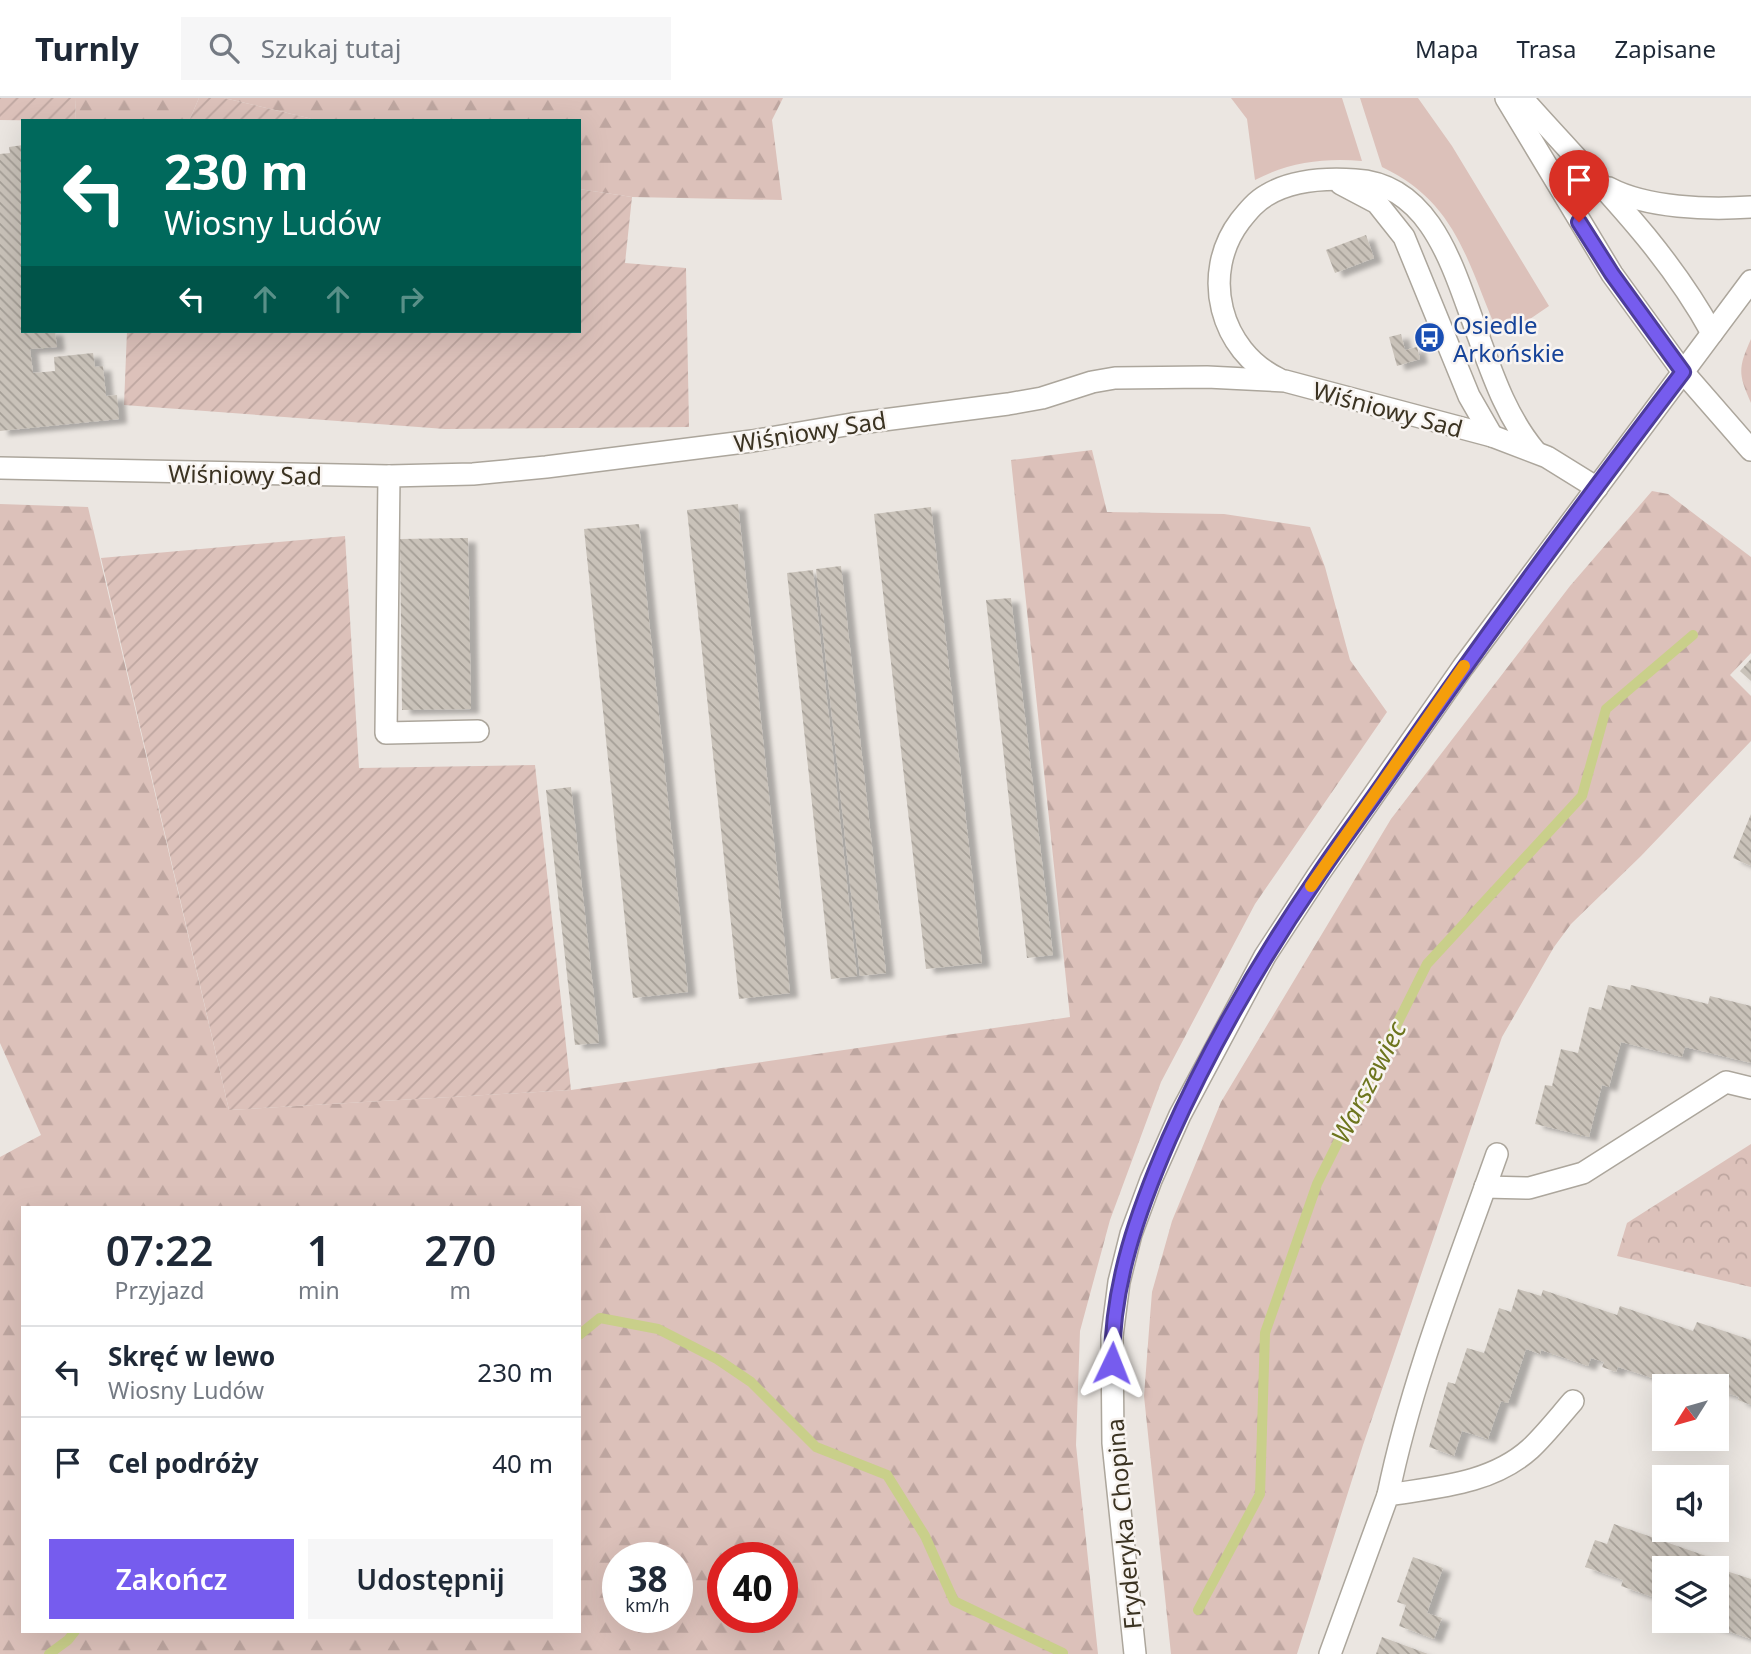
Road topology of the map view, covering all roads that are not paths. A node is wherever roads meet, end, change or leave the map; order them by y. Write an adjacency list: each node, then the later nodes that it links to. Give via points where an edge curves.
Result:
1 (1506, 98): 8 (street, via 1606,265)
2 (1522, 98): 3 (street)
3 (1588, 170): 5 (street, via 1610,189 1644,201); 7 (street, via 1671,267)
4 (1326, 180): 9 (street, via 1294,184 1256,203 1227,243 1220,269 1219,293 1227,327 1255,364); 10 (street, via 1377,203 1401,231 1469,396); 12 (street, via 1379,184 1399,194 1425,217 1442,245 1510,414)
5 (1751, 207)
6 (1751, 281): 7 (street, Fryderyka Chopina)
7 (1712, 333): 8 (street, Fryderyka Chopina)
8 (1683, 372): 11 (street); 15 (street, Fryderyka Chopina)
9 (1285, 381): 10 (street, Wiśniowy Sad); 14 (street, Wiśniowy Sad, via 1115,378 1042,398 752,441 546,467)
10 (1492, 436): 12 (street, Wiśniowy Sad)
11 (1751, 450)
12 (1535, 451): 15 (street, Wiśniowy Sad)
13 (0, 468): 14 (street, Wiśniowy Sad)
14 (389, 476): 16 (street, via 386,733)
15 (1597, 488): 22 (street, Fryderyka Chopina, via 1464,667 1265,956 1185,1104 1151,1180 1119,1282 1112,1336 1113,1443)
16 (478, 731)
17 (1751, 1088): 19 (street, via 1726,1082 1583,1173 1529,1188)
18 (1497, 1154): 19 (street)
19 (1485, 1187): 21 (street, via 1410,1406)
20 (1573, 1401): 21 (street, via 1529,1450 1501,1469 1473,1480)
21 (1388, 1495): 23 (street)
22 (1135, 1654)
23 (1330, 1654)

